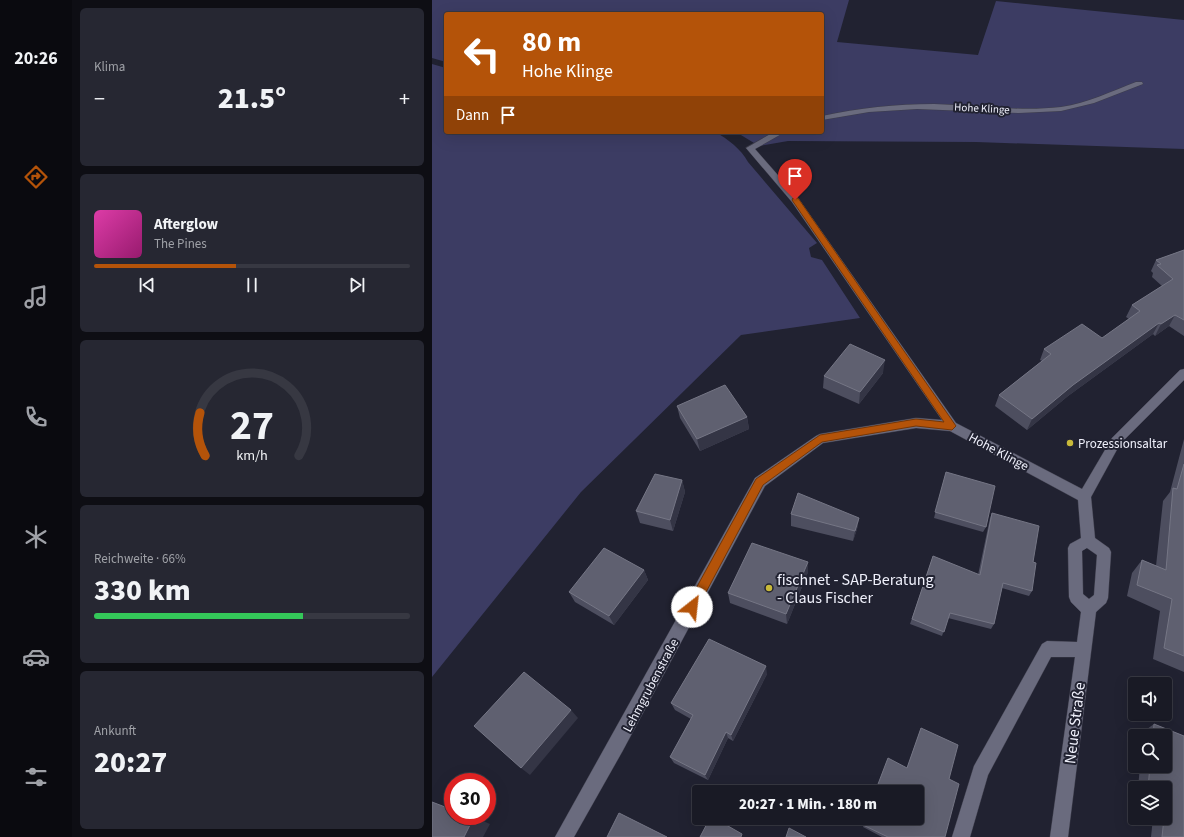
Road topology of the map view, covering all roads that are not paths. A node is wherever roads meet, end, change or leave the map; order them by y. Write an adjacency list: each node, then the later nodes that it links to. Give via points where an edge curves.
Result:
1 (1140, 84): 2 (street, Hohe Klinge, via 1063,109 916,107 847,112)
2 (824, 118)
3 (776, 134): 5 (street, Hohe Klinge, via 750,148 795,200)
4 (1184, 373): 6 (street, via 1116,441)
5 (952, 426): 6 (street, Hohe Klinge); 10 (street, Lehmgrubenstraße, via 916,423 820,439 760,482)
6 (1084, 497): 7 (street)
7 (1088, 540): 8 (street, via 1075,548 1076,597); 8 (street, via 1104,552 1101,598)
8 (1089, 609): 9 (street, Neue Straße)
9 (1084, 650): 11 (street, via 1047,649 980,772); 12 (street, Neue Straße)
10 (564, 837)
11 (961, 837)
12 (1059, 837)

